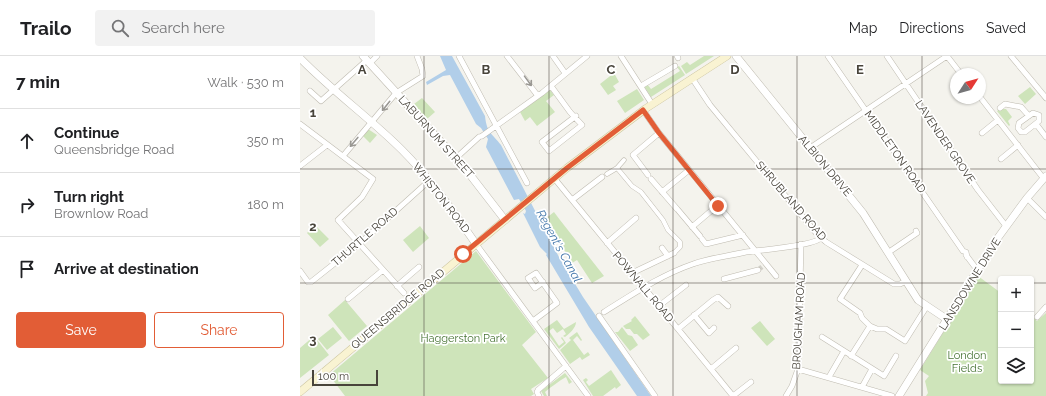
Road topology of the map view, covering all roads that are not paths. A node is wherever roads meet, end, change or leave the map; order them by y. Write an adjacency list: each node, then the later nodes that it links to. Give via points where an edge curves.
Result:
1 (377, 56): 15 (street)
2 (417, 56): 25 (street, via 423,76)
3 (507, 56): 26 (street, one-way to 26)
4 (553, 56): 18 (street)
5 (587, 56): 18 (street)
6 (622, 56): 22 (street)
7 (727, 56): 19 (main road, QUEENSBRIDGE ROAD)
8 (736, 56): 47 (street, ALBION DRIVE)
9 (828, 56): 32 (street, MIDDLETON ROAD)
10 (886, 56): 20 (street, LAVENDER GROVE)
11 (947, 56): 17 (street); 20 (street)
12 (1011, 56): 27 (street)
13 (461, 57): 39 (street)
14 (300, 58): 24 (street, WHISTON ROAD)
15 (366, 60): 24 (street); 25 (street, LABURNUM STREET)
16 (675, 66): 22 (street)
17 (957, 68)
18 (565, 73): 21 (street)
19 (692, 78): 28 (main road, QUEENSBRIDGE ROAD); 71 (street, SHRUBLAND ROAD, via 710,105)
20 (906, 83): 32 (street); 67 (street, LAVENDER GROVE, via 978,190)
21 (551, 86): 26 (street); 33 (street, via 570,112)
22 (640, 86): 28 (street)
23 (310, 91): 24 (street, via 320,102)
24 (333, 91): 36 (street, WHISTON ROAD)
25 (396, 93): 36 (street, one-way to 36); 49 (street, LABURNUM STREET)
26 (538, 96): 39 (street)
27 (1046, 98)
28 (652, 104): 31 (main road, QUEENSBRIDGE ROAD)
29 (985, 104): 35 (street)
30 (1000, 108): 34 (street, via 1005,104 1021,107)
31 (643, 110): 41 (street); 56 (main road, QUEENSBRIDGE ROAD)
32 (865, 110): 47 (street); 86 (street, MIDDLETON ROAD, via 961,251)
33 (576, 116): 33 (street, via 582,125 549,151 542,142)
34 (1028, 116): 38 (street, via 1034,113 1039,115 1040,121); 40 (street, via 1019,123)
35 (998, 120): 42 (street); 43 (street)
36 (370, 123): 48 (street, one-way to 48); 58 (street, WHISTON ROAD, via 401,149)
37 (300, 124): 45 (street)
38 (1036, 124): 40 (street, via 1025,132); 44 (street)
39 (496, 126): 49 (street); 59 (street)
40 (1019, 130): 43 (street)
41 (659, 133): 54 (street); 60 (street, via 634,155)
42 (982, 133)
43 (1011, 136): 46 (street)
44 (1046, 137)
45 (327, 145): 48 (street); 52 (street)
46 (1018, 145): 50 (street); 57 (street)
47 (810, 148): 78 (street, ALBION DRIVE, via 864,213)
48 (343, 156): 73 (street, via 373,178 362,198 338,220)
49 (456, 158): 65 (street, LABURNUM STREET)
50 (1001, 159)
51 (624, 160): 53 (street)
52 (300, 166)
53 (617, 168): 55 (street); 79 (street, via 632,186 641,192 668,230 680,242 680,247)
54 (689, 170): 60 (street); 63 (street)
55 (605, 176): 62 (street)
56 (554, 178): 62 (street, POWNALL ROAD); 65 (main road, QUEENSBRIDGE ROAD)
57 (1045, 178): 61 (street, LANSDOWNE DRIVE)
58 (430, 180): 73 (street, THURTLE ROAD); 74 (street, WHISTON ROAD)
59 (527, 183)
60 (662, 192): 68 (street)
61 (1027, 198): 64 (street); 67 (street, LANSDOWNE DRIVE)
62 (572, 200): 72 (street, POWNALL ROAD)
63 (718, 206): 68 (street); 70 (street)
64 (1046, 217)
65 (508, 218): 74 (main road, QUEENSBRIDGE ROAD)
66 (636, 218): 72 (street)
67 (1006, 226): 86 (street, LANSDOWNE DRIVE)
68 (692, 227): 70 (street, via 706,244)
69 (916, 231): 78 (street, via 918,233)
70 (743, 235): 77 (street)
71 (819, 236): 75 (street); 81 (street, SHRUBLAND ROAD)
72 (607, 243): 87 (street, POWNALL ROAD)
73 (359, 244): 83 (street); 85 (street, THURTLE ROAD, via 311,282 308,282)
74 (476, 244): 106 (street, WHISTON ROAD); 122 (main road, QUEENSBRIDGE ROAD)
75 (802, 244): 77 (street); 118 (street, BROUGHAM ROAD)
76 (662, 248): 80 (street)
77 (756, 251): 88 (street); 94 (street, via 693,264)
78 (889, 252): 90 (street, ALBION DRIVE)
79 (674, 253): 80 (street)
80 (668, 256): 87 (street)
81 (862, 265): 90 (street, SHRUBLAND ROAD, via 894,284); 107 (street, via 840,299 860,313)
82 (419, 267): 93 (street)
83 (383, 270): 93 (street); 96 (street)
84 (758, 270): 89 (street)
85 (300, 271)
86 (978, 271): 105 (street, LANSDOWNE DRIVE)
87 (632, 273): 94 (street, POWNALL ROAD)
88 (776, 276)
89 (724, 279)
90 (906, 281): 99 (street, via 918,300)
91 (543, 282): 106 (street, via 535,288 528,278 536,273 555,300 557,303)
92 (686, 284): 97 (street)
93 (397, 286): 95 (street)
94 (643, 287): 97 (street, POWNALL ROAD); 101 (street)
95 (404, 293)
96 (348, 299)
97 (659, 306): 109 (street, POWNALL ROAD)
98 (728, 306): 102 (street, via 718,298)
99 (927, 306): 105 (street); 107 (street, via 905,341 886,329 877,330)
100 (1046, 307): 104 (street)
101 (604, 312)
102 (694, 315): 108 (street, via 709,333); 109 (street)
103 (599, 316): 125 (street)
104 (1037, 317)
105 (948, 320): 129 (street, LANSDOWNE DRIVE)
106 (533, 321): 115 (street, WHISTON ROAD)
107 (870, 326): 113 (street)
108 (714, 328)
109 (678, 329): 116 (street, POWNALL ROAD)
110 (822, 337): 112 (street)
111 (736, 348): 116 (street)
112 (844, 351): 113 (street); 119 (street)
113 (851, 356): 117 (street)
114 (896, 356): 117 (street, via 884,376)
115 (566, 366): 123 (street, via 538,390); 124 (street, WHISTON ROAD)
116 (711, 368): 126 (street, POWNALL ROAD)
117 (872, 368): 121 (street)
118 (798, 369): 119 (street); 127 (street, BROUGHAM ROAD)
119 (829, 377): 121 (street)
120 (751, 382): 126 (street)
121 (862, 387): 128 (street)
122 (300, 392)
123 (539, 396)
124 (588, 396)
125 (655, 396)
126 (733, 396)
127 (786, 396)
128 (892, 396)
129 (900, 396)

